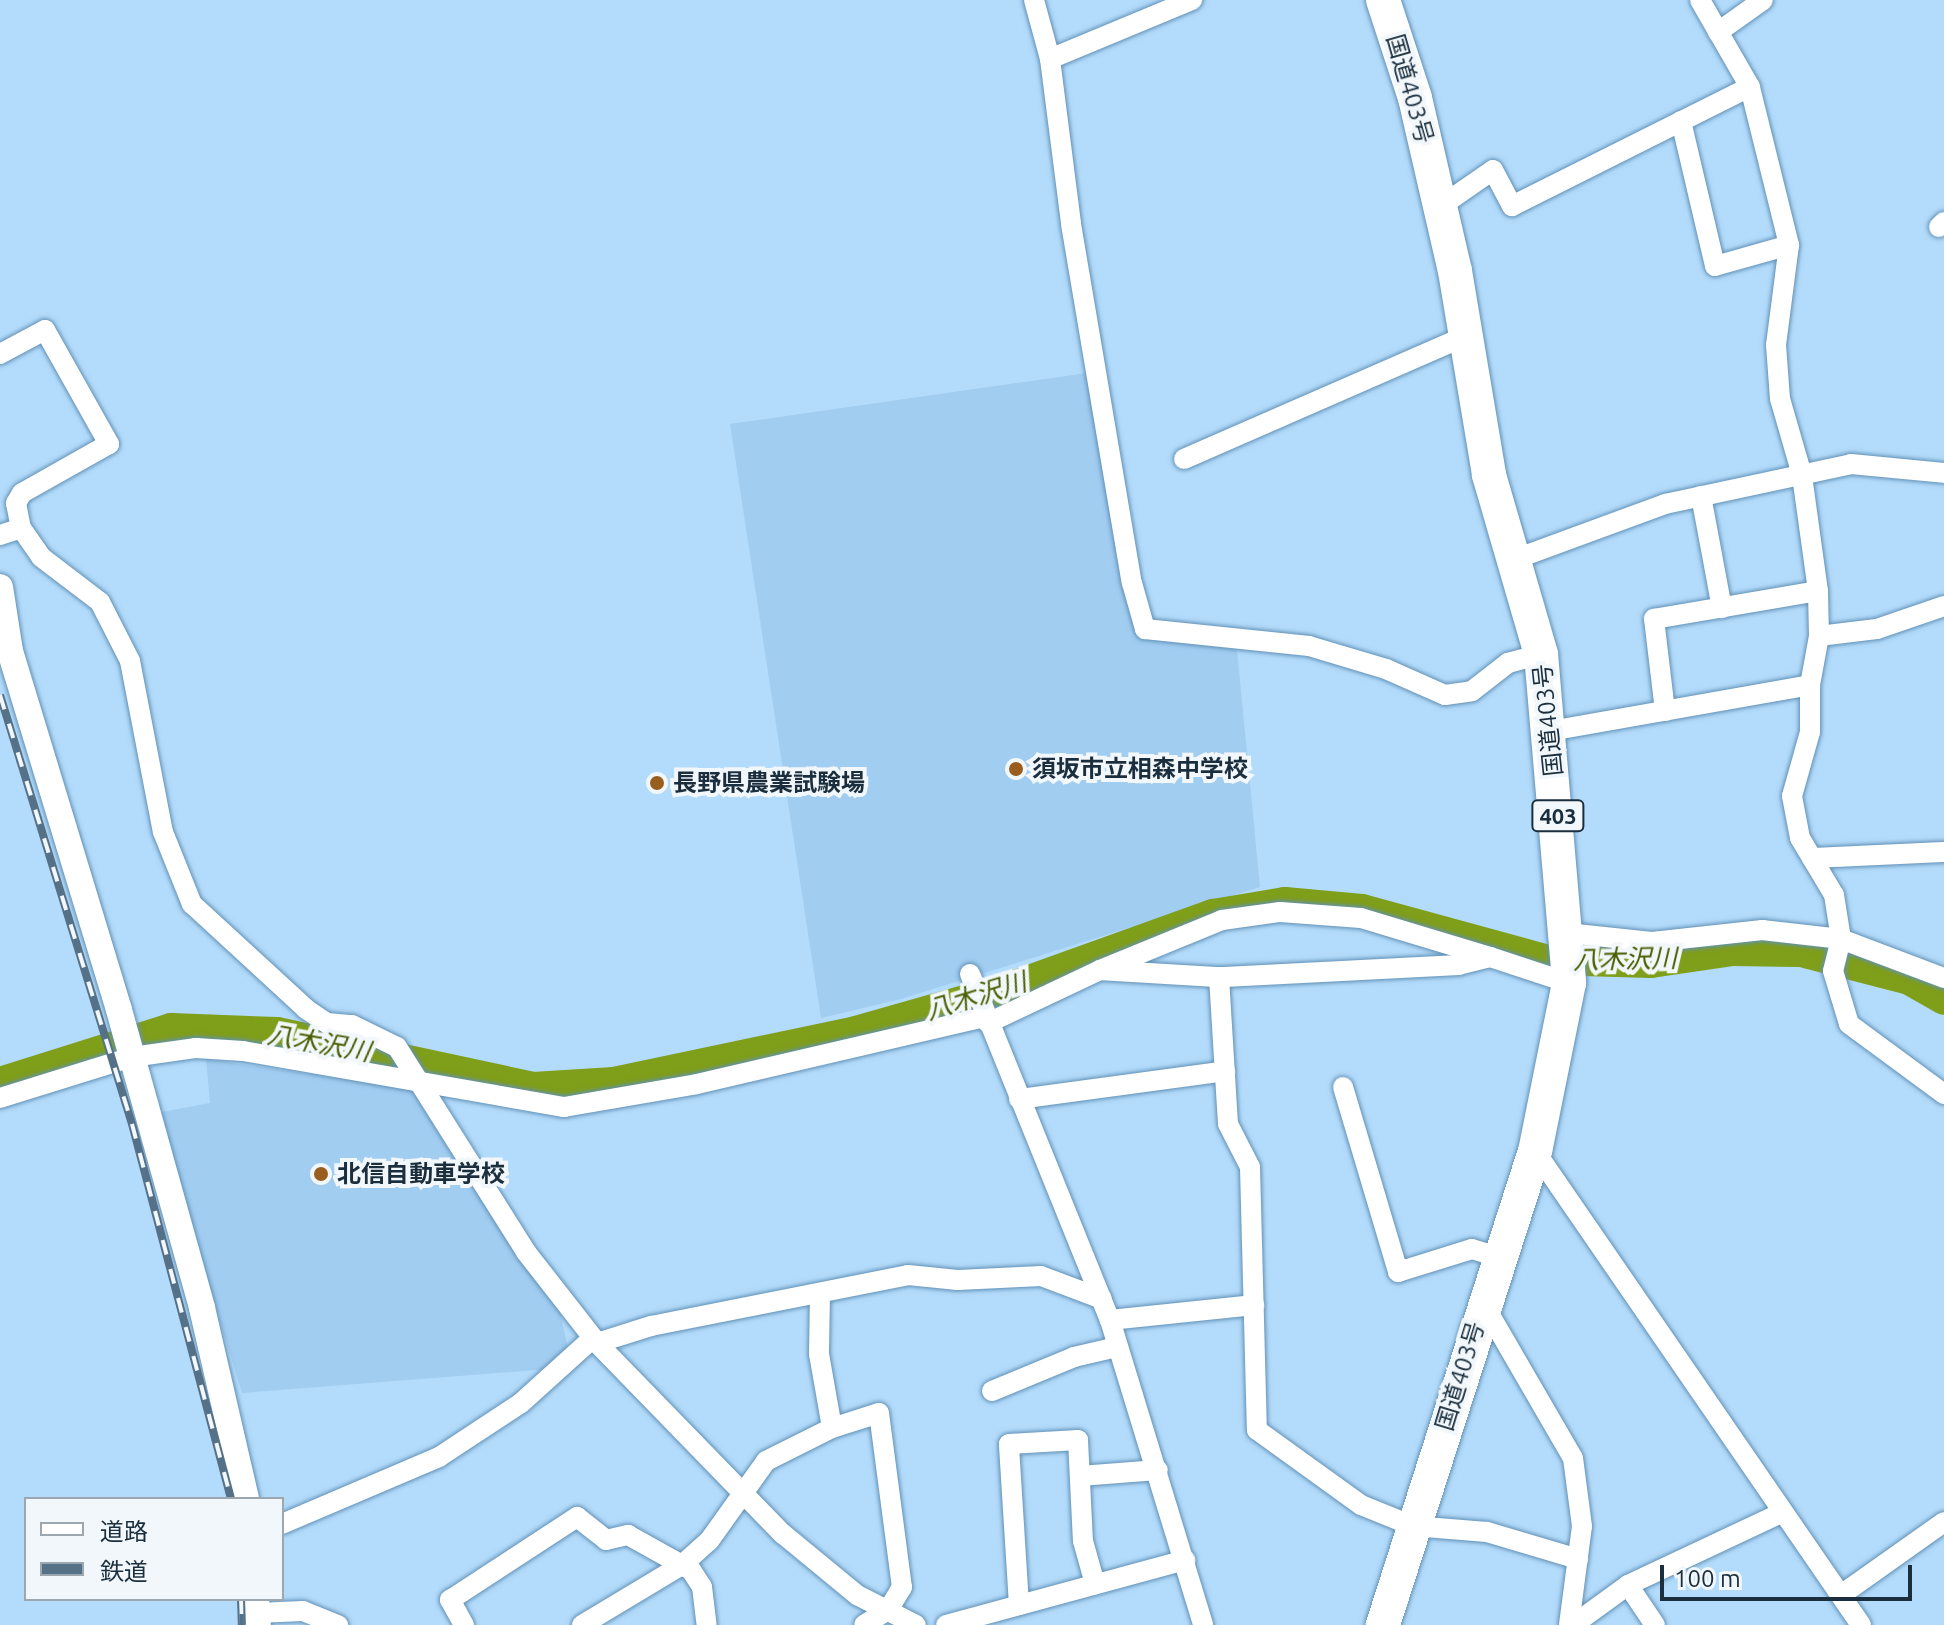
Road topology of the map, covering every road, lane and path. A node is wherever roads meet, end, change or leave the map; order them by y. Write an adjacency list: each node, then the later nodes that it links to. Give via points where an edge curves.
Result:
1 (1034, 0): 7 (street)
2 (1192, 0): 7 (street)
3 (1383, 0): 10 (highway, 国道403号 / 403, via 1415,98)
4 (1700, 0): 6 (street)
5 (1763, 0): 6 (street)
6 (1718, 32): 8 (street)
7 (1050, 59): 26 (street, via 1071,224 1132,583 1145,629 1309,646 1386,669 1445,695 1472,691 1508,663)
8 (1750, 87): 9 (street); 11 (street)
9 (1681, 121): 10 (street, via 1512,206 1493,170); 11 (street, via 1715,266)
10 (1441, 206): 12 (highway, 国道403号 / 403)
11 (1789, 245): 16 (street, via 1776,345 1780,399)
12 (1465, 336): 14 (street); 20 (highway, 国道403号 / 403, via 1489,475)
13 (0, 354): 18 (street, via 45,330 109,444 22,493 16,503)
14 (1184, 459)
15 (1944, 473): 16 (street, via 1851,464)
16 (1802, 475): 17 (street); 22 (street)
17 (1701, 496): 20 (street, via 1665,504); 24 (street)
18 (21, 528): 19 (street); 43 (street, via 41,557 100,602 113,623 130,661 167,848 192,904 306,1009 327,1023 352,1025 397,1047)
19 (0, 535)
20 (1513, 560): 26 (highway, 国道403号 / 403)
21 (0, 587): 41 (street, via 10,651)
22 (1818, 591): 24 (street); 25 (street)
23 (1944, 606): 25 (street, via 1877,629)
24 (1722, 608): 28 (street, via 1654,619)
25 (1819, 636): 27 (street)
26 (1541, 654): 29 (highway, 国道403号 / 403)
27 (1810, 685): 28 (street); 31 (street, via 1810,732 1792,796 1800,838)
28 (1665, 711): 29 (street)
29 (1550, 731): 32 (highway, 国道403号 / 403)
30 (1944, 852): 31 (street)
31 (1812, 858): 33 (street, via 1834,895)
32 (1567, 933): 33 (street, via 1652,942 1762,930); 39 (highway, 国道403号 / 403)
33 (1841, 939): 38 (street); 45 (street, via 1833,971 1849,1024)
34 (1490, 957): 35 (street, via 1361,918 1280,912 1222,920); 37 (street, via 1459,965); 39 (street)
35 (1100, 970): 37 (street); 40 (street)
36 (970, 974): 40 (street)
37 (1219, 977): 42 (street)
38 (1944, 978)
39 (1569, 983): 48 (highway, 国道403号 / 403)
40 (986, 1020): 43 (street, via 697,1084 564,1107); 47 (street)
41 (132, 1057): 43 (street, via 196,1048 243,1051); 46 (street); 62 (street, via 230,1412)
42 (1225, 1071): 47 (street); 53 (street, via 1228,1124 1250,1167)
43 (417, 1080): 55 (street, via 526,1252)
44 (1343, 1087): 49 (street, via 1398,1272 1472,1249)
45 (1944, 1094)
46 (0, 1098)
47 (1019, 1099): 51 (street)
48 (1535, 1151): 49 (highway, 国道403号 / 403); 63 (street)
49 (1502, 1258): 52 (highway, 国道403号 / 403)
50 (820, 1294): 51 (street, via 908,1275 958,1280 1041,1276); 55 (street); 58 (street, via 819,1354)
51 (1102, 1299): 54 (street)
52 (1483, 1302): 66 (highway, 国道403号 / 403); 67 (street, via 1573,1458 1582,1526)
53 (1254, 1305): 54 (street); 66 (street, via 1257,1430 1361,1505)
54 (1110, 1320): 56 (street)
55 (595, 1341): 61 (street); 65 (street, via 521,1403 439,1457)
56 (1117, 1347): 57 (street, via 1074,1357); 59 (street)
57 (992, 1391)
58 (832, 1428): 61 (street, via 766,1461); 74 (street, via 879,1413 902,1587)
59 (1158, 1470): 60 (street); 68 (street)
60 (1080, 1476): 70 (street, via 1083,1541); 73 (street, via 1078,1440 1009,1444)
61 (746, 1495): 69 (street); 74 (street, via 857,1595)
62 (246, 1497)
63 (1783, 1512): 71 (street); 72 (street)
64 (1944, 1522): 72 (street)
65 (284, 1523)
66 (1413, 1526): 67 (street, via 1487,1532); 84 (highway, 国道403号 / 403)
67 (1578, 1559): 85 (street)
68 (1185, 1560): 70 (street); 83 (street)
69 (682, 1565): 77 (street, via 628,1535 606,1540 577,1517 450,1600); 78 (street); 79 (street, via 702,1587)
70 (1095, 1584): 73 (street)
71 (1628, 1585): 85 (street); 86 (street)
72 (1841, 1595): 87 (street)
73 (1019, 1605): 82 (street)
74 (888, 1610): 80 (street); 81 (street)
75 (257, 1612): 76 (street, via 303,1611)
76 (338, 1625)
77 (464, 1625)
78 (582, 1625)
79 (707, 1625)
80 (864, 1625)
81 (916, 1625)
82 (946, 1625)
83 (1203, 1625)
84 (1383, 1625)
85 (1571, 1625)
86 (1655, 1625)
87 (1861, 1625)

